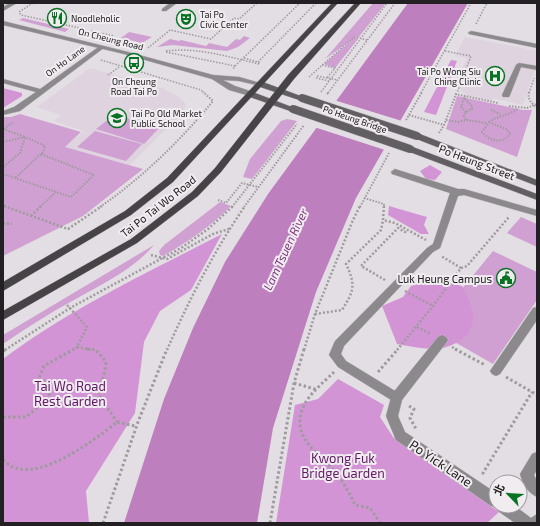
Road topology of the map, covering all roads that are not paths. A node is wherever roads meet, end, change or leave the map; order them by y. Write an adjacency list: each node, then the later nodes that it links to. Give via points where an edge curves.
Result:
1 (14, 3): 5 (street)
2 (174, 3): 6 (street)
3 (335, 3): 14 (main road, Tai Po Tai Wo Road)
4 (358, 3): 15 (main road, Tai Po Tai Wo Road)
5 (3, 9)
6 (164, 10)
7 (3, 23): 10 (street, On Cheung Road)
8 (470, 34): 9 (street)
9 (537, 46)
10 (102, 47): 12 (street, On Cheung Road); 16 (street, On Ho Lane)
11 (537, 68): 18 (street, via 519,65)
12 (213, 77): 14 (street, On Cheung Road); 17 (street, On Cheung Road, via 232,88)
13 (3, 81): 16 (street, On Ho Lane)
14 (260, 84): 15 (main road, On Cheung Road); 17 (main road, Tai Po Tai Wo Road)
15 (281, 90): 19 (main road, On Cheung Road); 20 (main road, Tai Po Tai Wo Road)
16 (41, 92): 22 (street, On Ho Lane, via 17,109)
17 (250, 94): 20 (main road, On Cheung Road); 30 (main road, Tai Po Tai Wo Road, via 170,180 128,213)
18 (506, 95)
19 (302, 98): 23 (main road, Po Heung Bridge, bridge)
20 (273, 102): 21 (main road, On Cheung Road); 32 (main road, Tai Po Tai Wo Road, via 218,170 195,194 160,222 134,241)
21 (293, 109): 24 (main road, Po Heung Bridge, bridge)
22 (3, 113)
23 (417, 136): 26 (main road, Po Heung Street)
24 (410, 149): 28 (main road, Po Heung Street)
25 (395, 172): 27 (street)
26 (537, 183)
27 (458, 192): 29 (street); 35 (street, via 454,194 434,248 339,344 335,356 342,364)
28 (537, 197)
29 (537, 213)
30 (3, 287)
31 (537, 311): 34 (street)
32 (3, 316)
33 (442, 340): 35 (street, Po Yick Lane)
34 (496, 371)
35 (396, 398): 38 (street, Po Yick Lane, via 392,416 400,436)
36 (537, 458): 37 (street, via 527,474 529,482)
37 (537, 490)
38 (488, 496)
39 (514, 514): 40 (street)
40 (527, 523)

